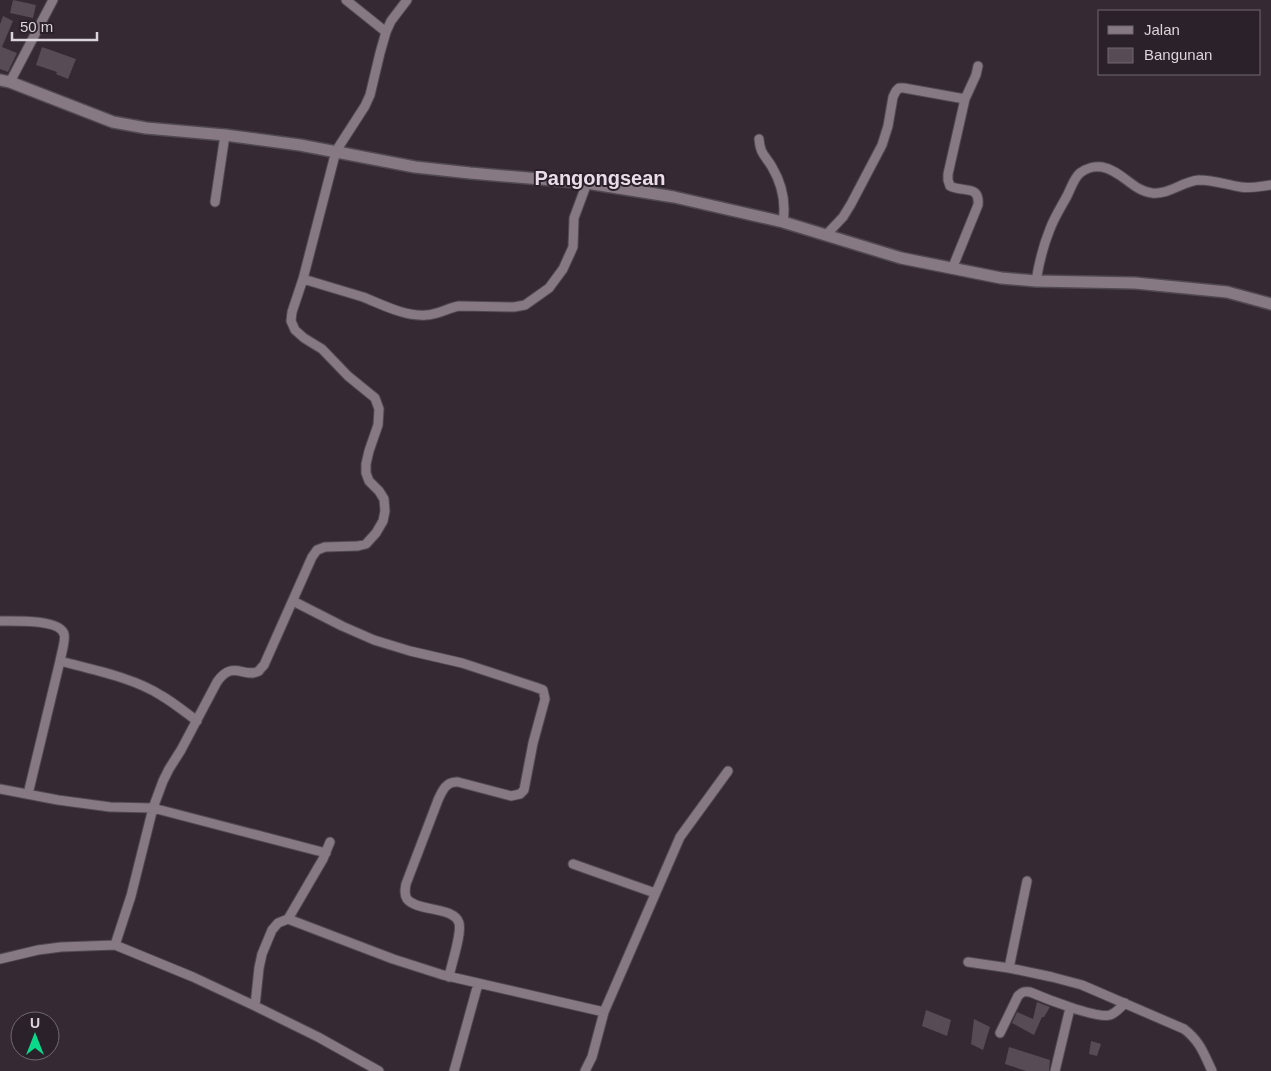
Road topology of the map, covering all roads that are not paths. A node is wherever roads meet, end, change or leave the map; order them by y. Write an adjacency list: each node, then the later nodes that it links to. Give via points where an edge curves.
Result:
1 (53, 0): 6 (street)
2 (346, 0): 4 (street)
3 (407, 0): 4 (street, via 390,21)
4 (386, 32): 10 (street, via 370,95)
5 (978, 66): 7 (street)
6 (5, 81): 8 (street, via 114,122)
7 (966, 99): 15 (street, via 899,88 893,97 882,145 843,217); 16 (street, via 948,180 956,190 973,190 979,197)
8 (224, 135): 10 (street); 13 (street)
9 (759, 138): 14 (street, via 760,148 774,170 782,194)
10 (336, 152): 11 (street, via 416,167); 17 (street)
11 (587, 183): 14 (street, via 674,197); 17 (street, via 574,218 573,247 563,269 549,288 525,305 459,306 435,314 415,314)
12 (1271, 185): 18 (street, via 1244,188 1200,180 1158,194 1142,191 1103,167 1091,167 1081,172 1074,182 1050,228)
13 (215, 202)
14 (783, 222): 15 (street)
15 (826, 235): 16 (street, via 901,258)
16 (952, 269): 18 (street)
17 (303, 279): 20 (street, via 292,312 295,330 322,349 375,398 379,409 366,473 384,499 385,511 383,521 366,544 317,550)
18 (1036, 281): 19 (street, via 1135,283 1227,292)
19 (1271, 304)
20 (292, 601): 23 (street, via 264,665 259,671 229,671 222,675); 38 (street, via 374,640 475,667 543,690 545,699 524,790 511,796 458,782 444,787 406,884 406,898 412,903 450,914 459,924)
21 (0, 621): 22 (street, via 21,620 55,625 65,634)
22 (60, 661): 23 (street, via 135,683 161,695); 26 (street)
23 (197, 721): 27 (street, via 166,775)
24 (728, 771): 32 (street, via 680,837)
25 (0, 789): 26 (street)
26 (28, 794): 27 (street, via 110,807)
27 (153, 808): 29 (street); 34 (street)
28 (330, 842): 29 (street)
29 (326, 853): 33 (street)
30 (573, 864): 32 (street)
31 (1027, 881): 37 (street)
32 (655, 893): 43 (street)
33 (288, 919): 38 (street); 41 (street, via 272,930 262,954)
34 (115, 945): 35 (street, via 61,947); 41 (street)
35 (0, 959)
36 (968, 962): 37 (street)
37 (1009, 968): 40 (street, via 1082,985)
38 (449, 977): 39 (street)
39 (478, 984): 43 (street); 46 (street)
40 (1126, 1003): 42 (street, via 1105,1016); 49 (street, via 1192,1035)
41 (255, 1006): 45 (street)
42 (1070, 1008): 44 (street, via 1030,992 1021,992); 48 (street)
43 (604, 1012): 47 (street)
44 (1000, 1033)
45 (379, 1071)
46 (454, 1071)
47 (585, 1071)
48 (1055, 1071)
49 (1212, 1071)

